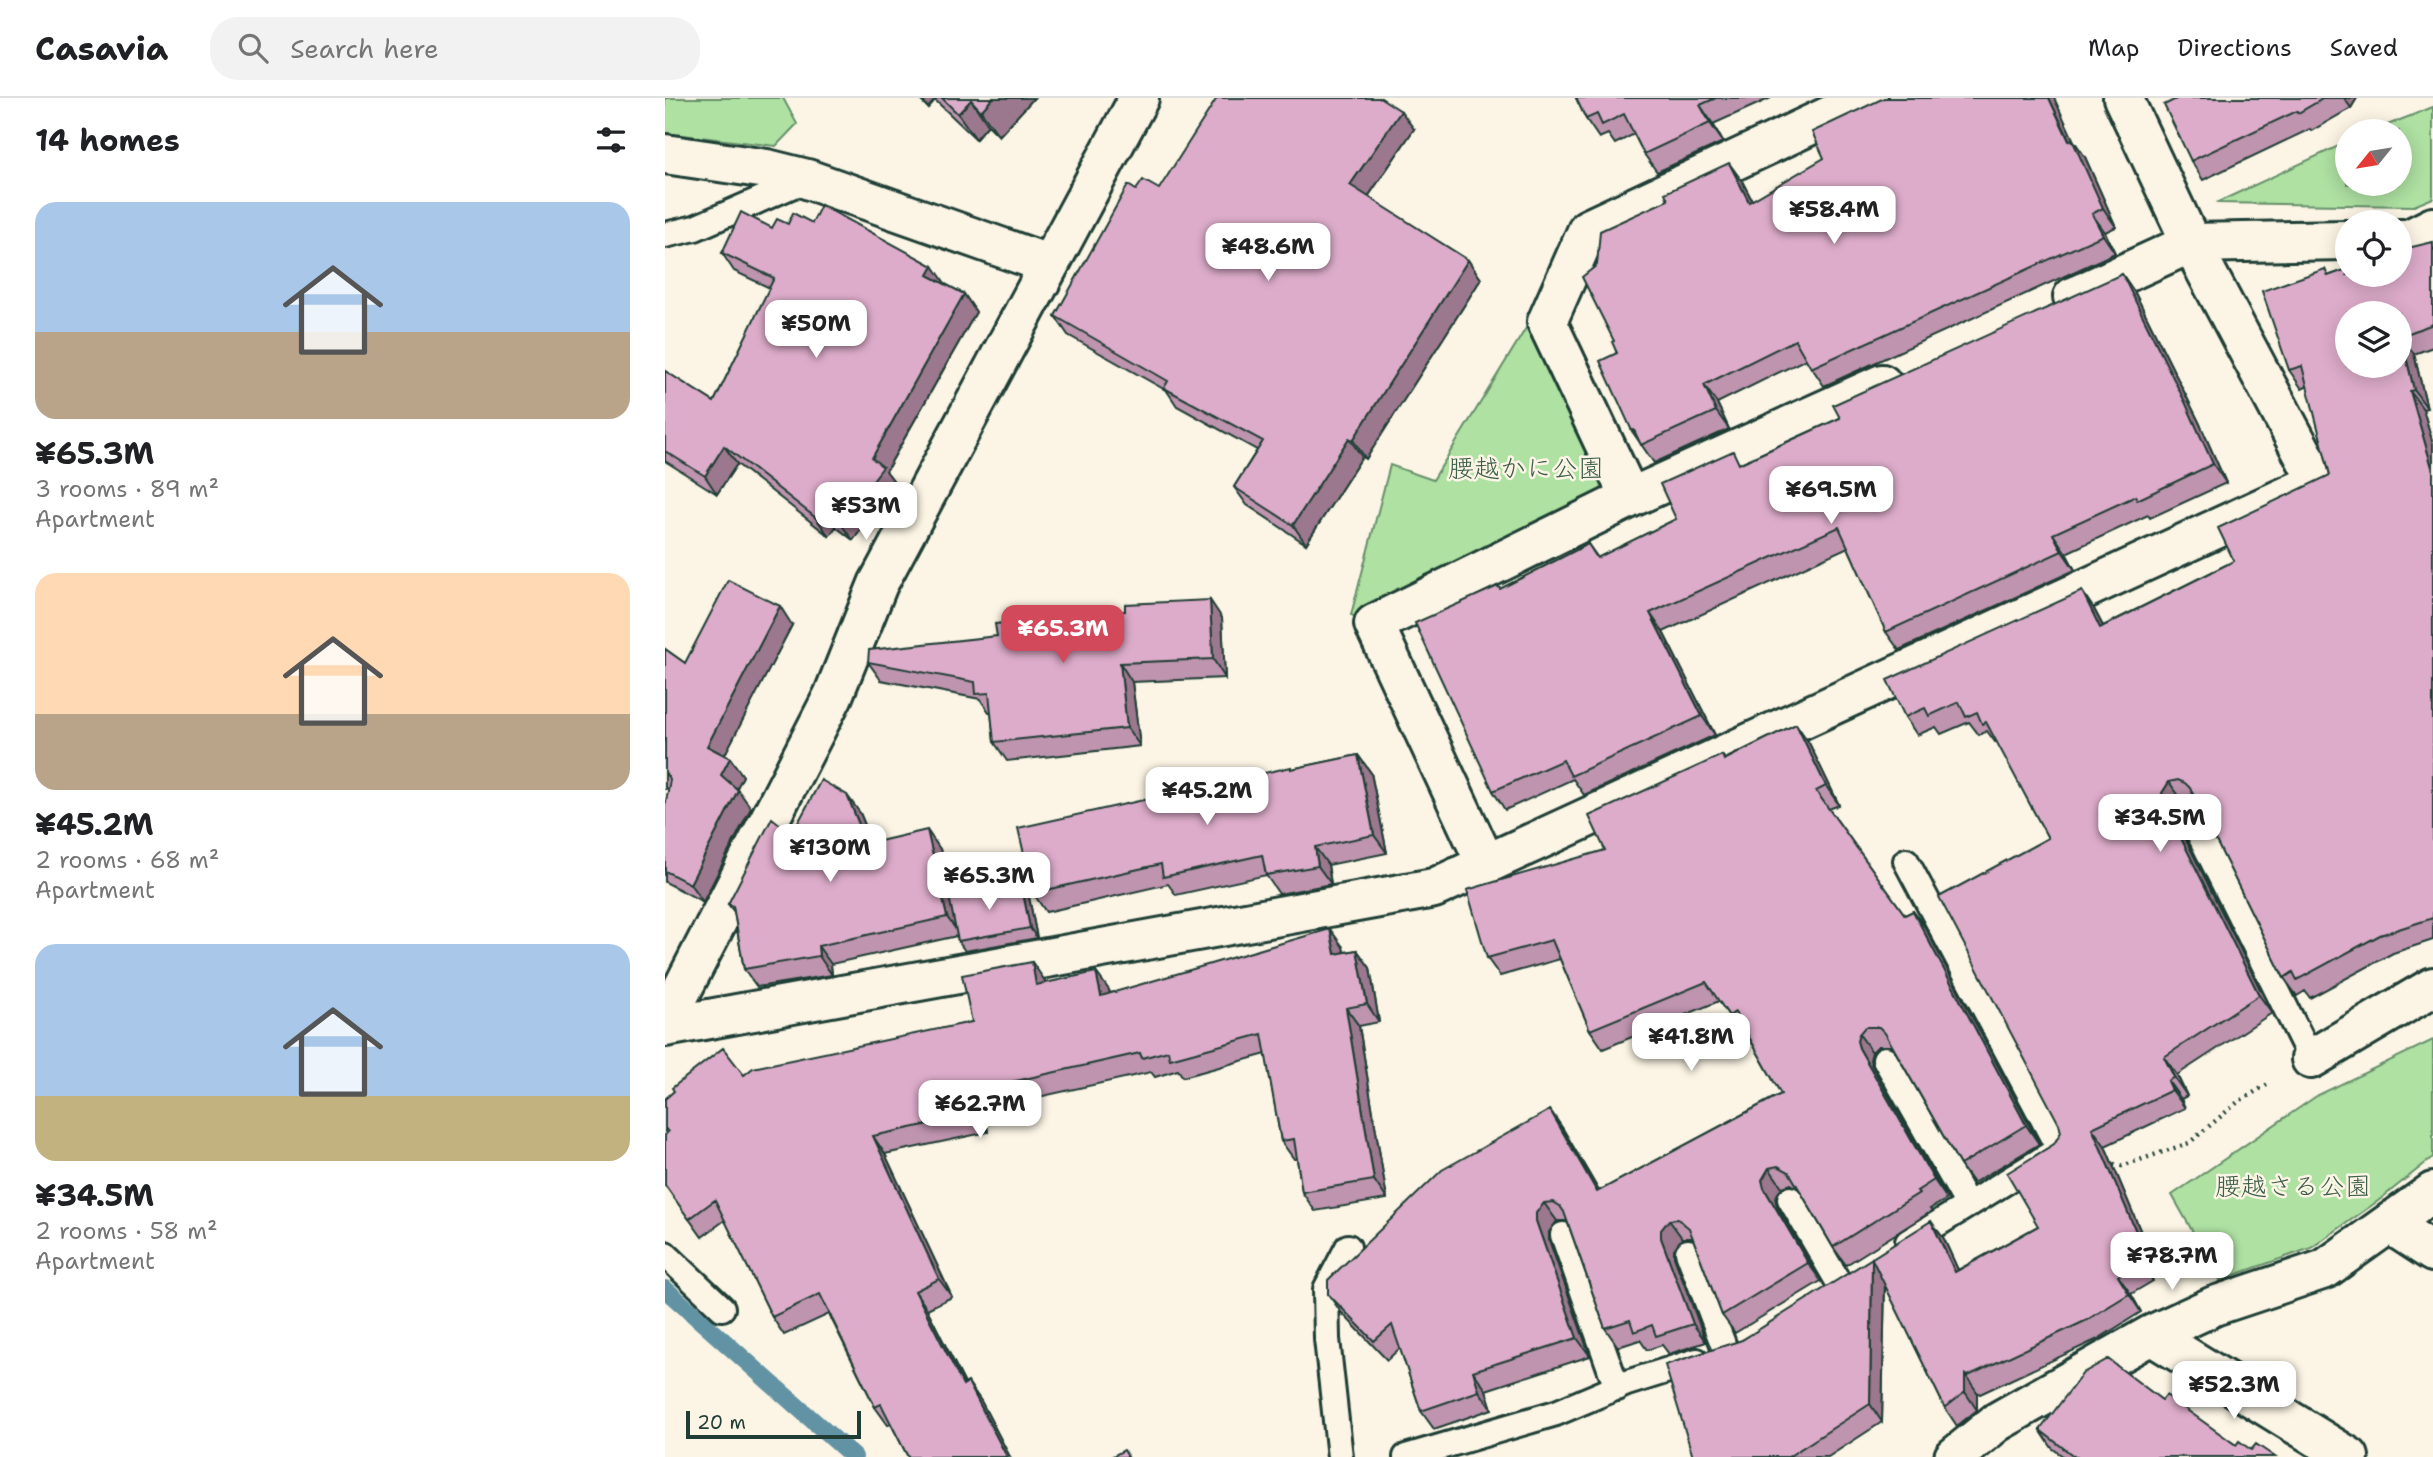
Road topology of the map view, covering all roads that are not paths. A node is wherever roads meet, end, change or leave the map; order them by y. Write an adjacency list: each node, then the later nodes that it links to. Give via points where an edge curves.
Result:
1 (1139, 98): 11 (street)
2 (1868, 98): 14 (street, via 1588,229 1548,322)
3 (2123, 98): 10 (street)
4 (665, 153): 5 (street)
5 (807, 179): 7 (lane, via 695,228); 11 (street)
6 (2433, 227): 8 (street)
7 (665, 235)
8 (2412, 238)
9 (2335, 240): 10 (street)
10 (2191, 243): 12 (street); 17 (street, via 2318,482)
11 (1048, 264): 19 (street, via 878,584 833,696)
12 (2038, 313)
13 (1910, 371): 14 (street)
14 (1630, 498): 17 (street, via 1374,624)
15 (2189, 813): 21 (lane)
16 (1906, 861): 24 (lane, via 2059,1149)
17 (1486, 864): 19 (street, via 1434,888)
18 (2433, 987): 21 (street)
19 (669, 1003)
20 (1885, 1059): 24 (lane)
21 (2311, 1059)
22 (2433, 1192): 25 (street)
23 (1790, 1199): 33 (lane)
24 (1968, 1205): 31 (lane)
25 (2390, 1224): 29 (street); 36 (street, via 2325,1269 2214,1306)
26 (1563, 1235): 37 (lane)
27 (1348, 1247): 38 (lane, via 1326,1289)
28 (1688, 1252): 37 (lane, via 1736,1348)
29 (2433, 1252)
30 (665, 1254): 35 (lane)
31 (1887, 1256)
32 (1863, 1270): 33 (lane)
33 (1840, 1285): 34 (lane)
34 (1817, 1300)
35 (722, 1308)
36 (2151, 1335): 40 (street, via 1997,1422); 41 (street)
37 (1617, 1388): 39 (lane, via 1556,1413)
38 (1340, 1457)
39 (1406, 1457)
40 (1954, 1457)
41 (2349, 1457)

